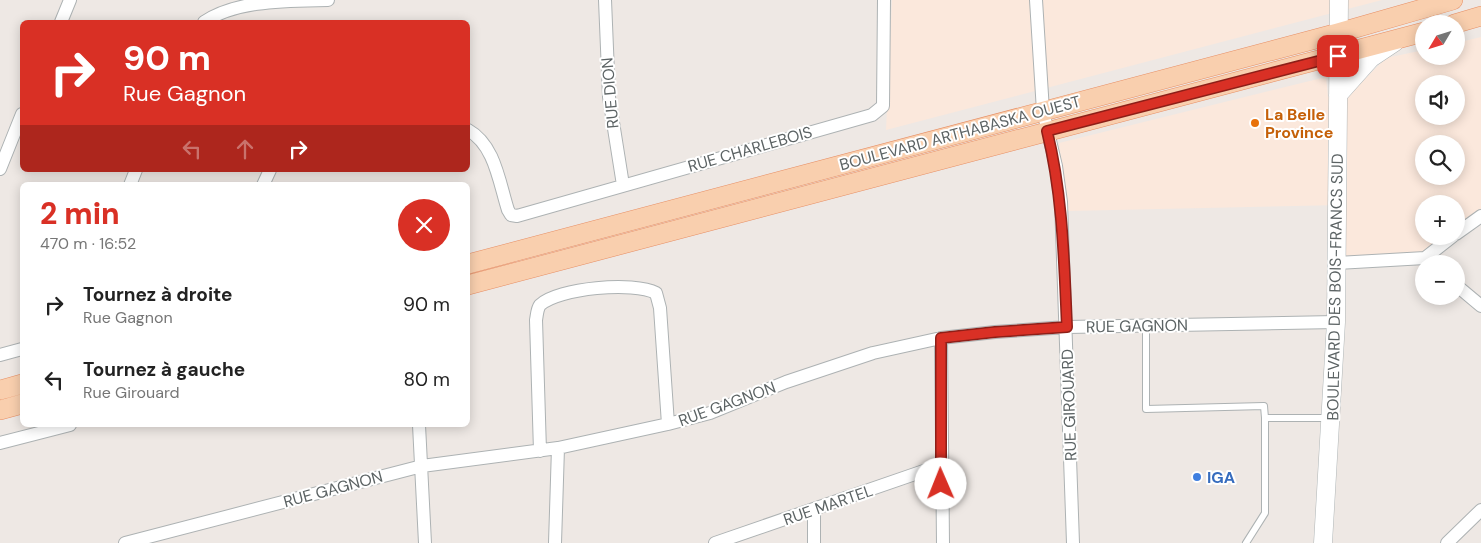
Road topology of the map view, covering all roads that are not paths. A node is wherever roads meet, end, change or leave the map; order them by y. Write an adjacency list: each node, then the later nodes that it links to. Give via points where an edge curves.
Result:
1 (70, 0): 9 (street)
2 (328, 0): 10 (street, via 257,1 233,5)
3 (605, 0): 22 (street, RUE DION, via 609,97)
4 (884, 0): 22 (street, RUE CHARLEBOIS, via 884,99 878,112)
5 (1036, 0): 17 (street, RUE GIROUARD)
6 (1339, 0): 12 (street, BOULEVARD DES BOIS-FRANCS SUD)
7 (1453, 0): 12 (main road, BOULEVARD ARTHABASKA OUEST)
8 (1481, 16): 11 (main road)
9 (62, 20)
10 (206, 20)
11 (1465, 21)
12 (1338, 33): 15 (street, BOULEVARD DES BOIS-FRANCS SUD); 17 (main road, BOULEVARD ARTHABASKA OUEST)
13 (1415, 34): 14 (main road, BOULEVARD ARTHABASKA OUEST)
14 (1401, 38): 15 (main road, BOULEVARD ARTHABASKA OUEST); 16 (street, via 1371,58)
15 (1338, 56): 16 (street, BOULEVARD DES BOIS-FRANCS SUD); 20 (main road, BOULEVARD ARTHABASKA OUEST)
16 (1338, 95): 29 (street, BOULEVARD DES BOIS-FRANCS SUD)
17 (1043, 111): 20 (street, RUE GIROUARD); 28 (main road, BOULEVARD ARTHABASKA OUEST)
18 (20, 119): 21 (street)
19 (470, 131): 22 (street, RUE CHARLEBOIS, via 487,148 511,215 517,216)
20 (1047, 131): 30 (main road, BOULEVARD ARTHABASKA OUEST); 35 (street, RUE GIROUARD, via 1061,202)
21 (0, 168)
22 (623, 185)
23 (1481, 216): 24 (street)
24 (1465, 228)
25 (1445, 245): 26 (street)
26 (1434, 255)
27 (1415, 261): 29 (street)
28 (470, 263)
29 (1337, 263): 33 (street, BOULEVARD DES BOIS-FRANCS SUD)
30 (470, 285)
31 (1465, 293): 32 (street)
32 (1481, 306)
33 (1336, 322): 34 (street, RUE GAGNON); 44 (street, BOULEVARD DES BOIS-FRANCS SUD)
34 (1146, 326): 35 (street, RUE GAGNON); 43 (lane, via 1146,409 1264,406)
35 (1067, 327): 36 (street, RUE GAGNON); 61 (street, RUE GIROUARD)
36 (941, 338): 45 (street, RUE GAGNON, via 873,353 786,382 710,413); 51 (street)
37 (20, 350): 38 (street)
38 (0, 355)
39 (20, 385): 40 (main road)
40 (0, 390)
41 (20, 405): 42 (main road)
42 (0, 410)
43 (1265, 418): 44 (lane); 62 (lane, via 1265,513)
44 (1332, 418): 63 (street, BOULEVARD DES BOIS-FRANCS SUD)
45 (668, 424): 49 (street, RUE GAGNON); 50 (street, via 660,308 656,293 638,286 595,288 547,300 538,307)
46 (62, 427): 48 (street)
47 (418, 427): 52 (street)
48 (0, 443)
49 (558, 448): 50 (street, RUE GAGNON); 57 (street)
50 (540, 451): 52 (street, RUE GAGNON)
51 (941, 465): 53 (street, RUE MARTEL); 60 (street)
52 (422, 466): 55 (street, RUE GAGNON); 56 (street)
53 (814, 510): 58 (street, RUE MARTEL); 59 (street)
54 (1481, 510): 64 (street)
55 (125, 543)
56 (425, 543)
57 (555, 543)
58 (715, 543)
59 (814, 543)
60 (943, 543)
61 (1073, 543)
62 (1246, 543)
63 (1323, 543)
64 (1447, 543)

